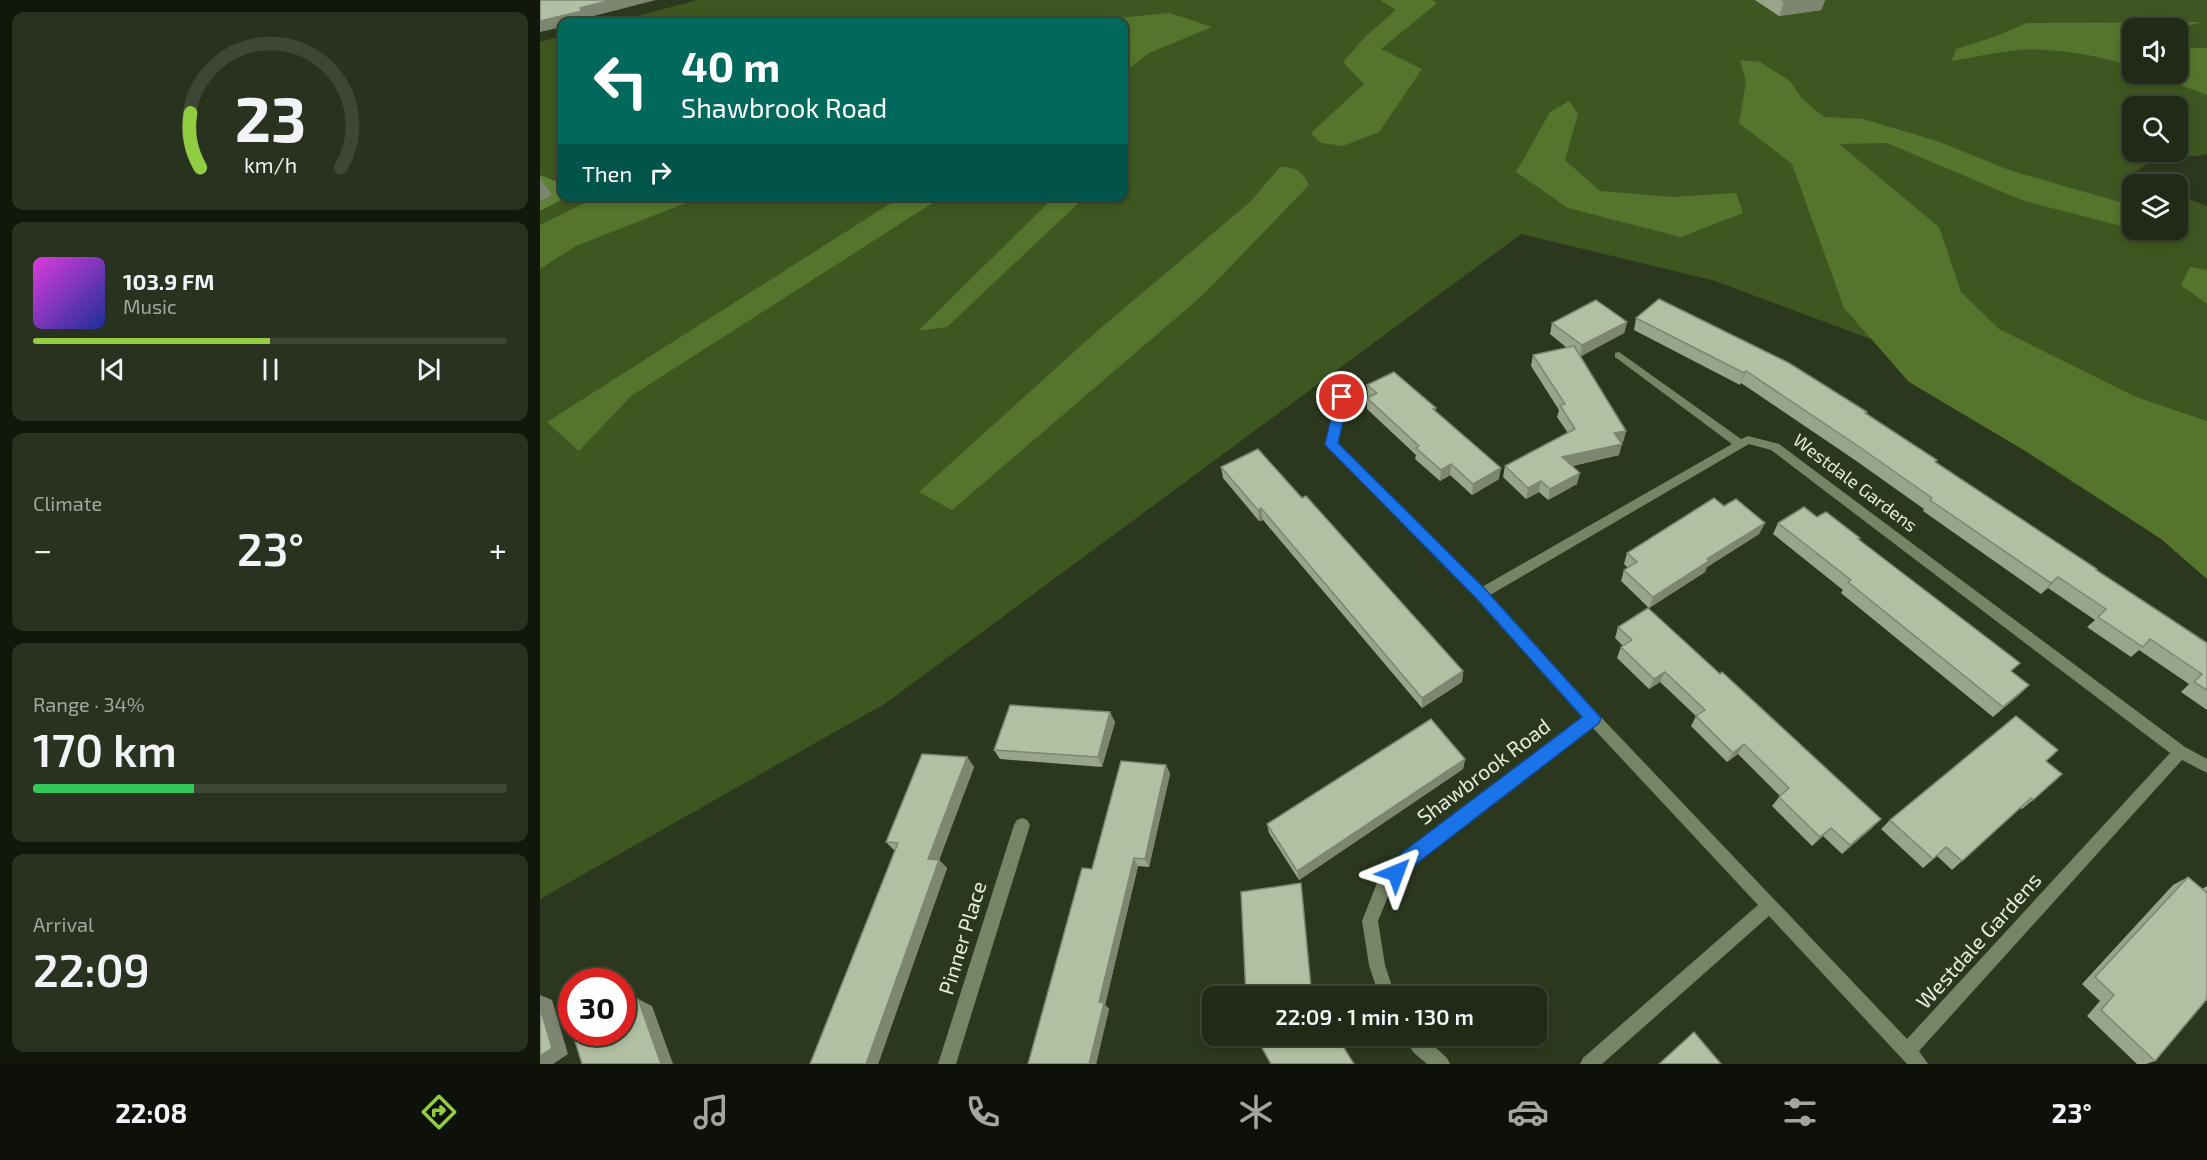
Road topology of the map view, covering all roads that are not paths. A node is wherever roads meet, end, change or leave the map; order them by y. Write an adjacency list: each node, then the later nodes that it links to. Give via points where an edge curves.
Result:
1 (1618, 355): 3 (street)
2 (1342, 397): 4 (street, via 1331,444)
3 (1741, 445): 4 (street); 6 (street, Westdale Gardens, via 1748,440 1775,447)
4 (1481, 594): 5 (street)
5 (1593, 718): 9 (street); 10 (street, Shawbrook Road, via 1409,858 1383,889 1370,921)
6 (2180, 752): 7 (street, Westdale Gardens); 12 (street, Westdale Gardens)
7 (2207, 766)
8 (1022, 825): 13 (street, Pinner Place)
9 (1770, 905): 12 (street); 15 (street)
10 (1384, 986)
11 (1419, 1046): 14 (street)
12 (1907, 1052): 16 (street)
13 (947, 1064)
14 (1442, 1064)
15 (1589, 1064)
16 (1919, 1064)

